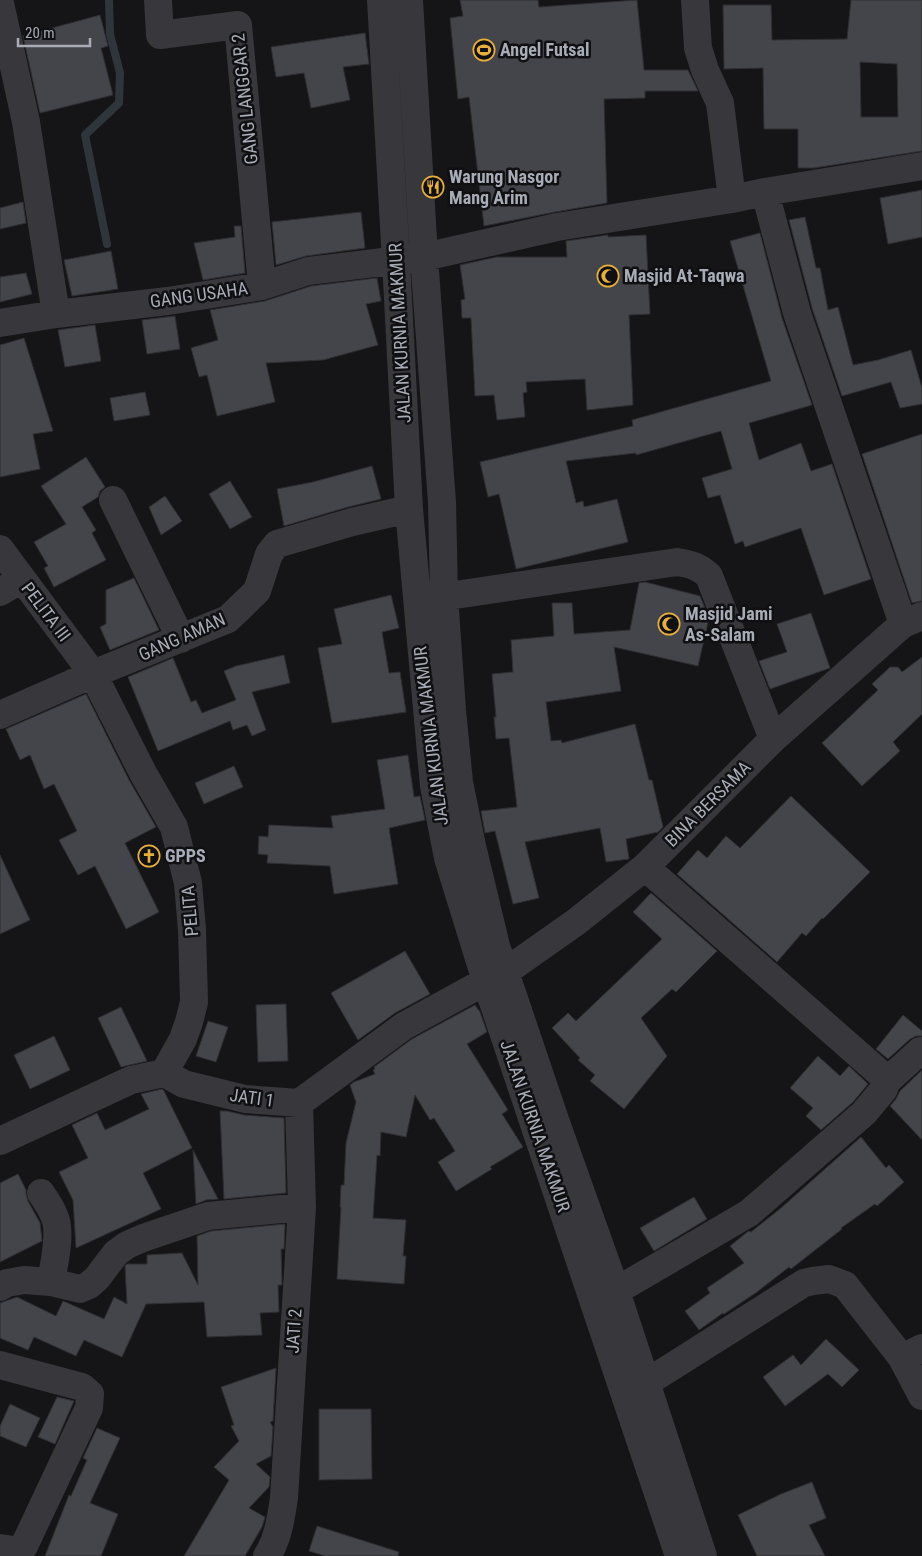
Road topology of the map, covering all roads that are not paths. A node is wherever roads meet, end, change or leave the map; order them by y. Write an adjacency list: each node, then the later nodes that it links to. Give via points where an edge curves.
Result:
1 (158, 0): 11 (street, GANG LANGGAR 2, via 160,35 238,25)
2 (381, 0): 10 (street, JALAN KURNIA MAKMUR)
3 (409, 0): 9 (street, JALAN KURNIA MAKMUR)
4 (695, 0): 8 (street, via 698,48 704,70 720,102)
5 (0, 3): 12 (street, via 26,122)
6 (922, 166): 7 (street, GANG USAHA)
7 (765, 192): 8 (street, GANG USAHA); 20 (street, via 797,313)
8 (732, 199): 9 (street, GANG USAHA, via 557,227)
9 (424, 257): 10 (street, GANG USAHA); 18 (street, JALAN KURNIA MAKMUR, via 442,502)
10 (396, 261): 11 (street, GANG USAHA, via 308,271); 15 (street, JALAN KURNIA MAKMUR)
11 (262, 286): 12 (street, GANG USAHA)
12 (56, 314): 13 (street, GANG USAHA)
13 (0, 323)
14 (113, 500): 21 (street)
15 (409, 509): 19 (street, JALAN KURNIA MAKMUR); 21 (street, GANG AMAN, via 277,544 269,554 257,591 228,618)
16 (0, 549): 17 (street, PELITA III)
17 (11, 586): 22 (street, PELITA III)
18 (444, 596): 19 (street); 24 (street, via 677,562 692,564 708,576); 26 (street, JALAN KURNIA MAKMUR, via 459,782 496,946)
19 (416, 601): 26 (street, JALAN KURNIA MAKMUR, via 436,795 448,858)
20 (913, 620): 24 (street, BINA BERSAMA)
21 (182, 639): 22 (street, GANG AMAN)
22 (93, 674): 23 (street, GANG AMAN); 28 (street, PELITA, via 174,827 188,882 194,1002 183,1039)
23 (0, 715)
24 (773, 739): 25 (street, BINA BERSAMA)
25 (645, 867): 26 (street, BINA BERSAMA, via 576,922); 29 (street, via 882,1075)
26 (495, 976): 30 (street, JATI 1, via 404,1026); 36 (street, JALAN KURNIA MAKMUR, via 554,1117); 39 (street, JALAN KURNIA MAKMUR)
27 (920, 1051): 29 (street)
28 (164, 1073): 30 (street, JATI 1, via 184,1084 245,1099); 31 (street, via 130,1080)
29 (886, 1082): 36 (street, via 864,1113 749,1213)
30 (299, 1103): 33 (street, JATI 2)
31 (0, 1141)
32 (41, 1193): 34 (street, via 57,1224)
33 (302, 1207): 34 (street, via 208,1216 126,1245 97,1278 80,1289); 42 (street, JATI 2, via 284,1498 280,1527)
34 (51, 1282): 35 (street, via 24,1280)
35 (0, 1287)
36 (616, 1291): 39 (street, JALAN KURNIA MAKMUR)
37 (912, 1353): 39 (street, via 845,1285 829,1280 813,1281 804,1283); 40 (street)
38 (0, 1365): 41 (street, via 82,1387 90,1394 89,1408 24,1546 14,1550)
39 (636, 1391): 43 (street, JALAN KURNIA MAKMUR); 44 (street, JALAN KURNIA MAKMUR)
40 (922, 1396)
41 (0, 1548)
42 (267, 1556)
43 (680, 1556)
44 (704, 1556)

